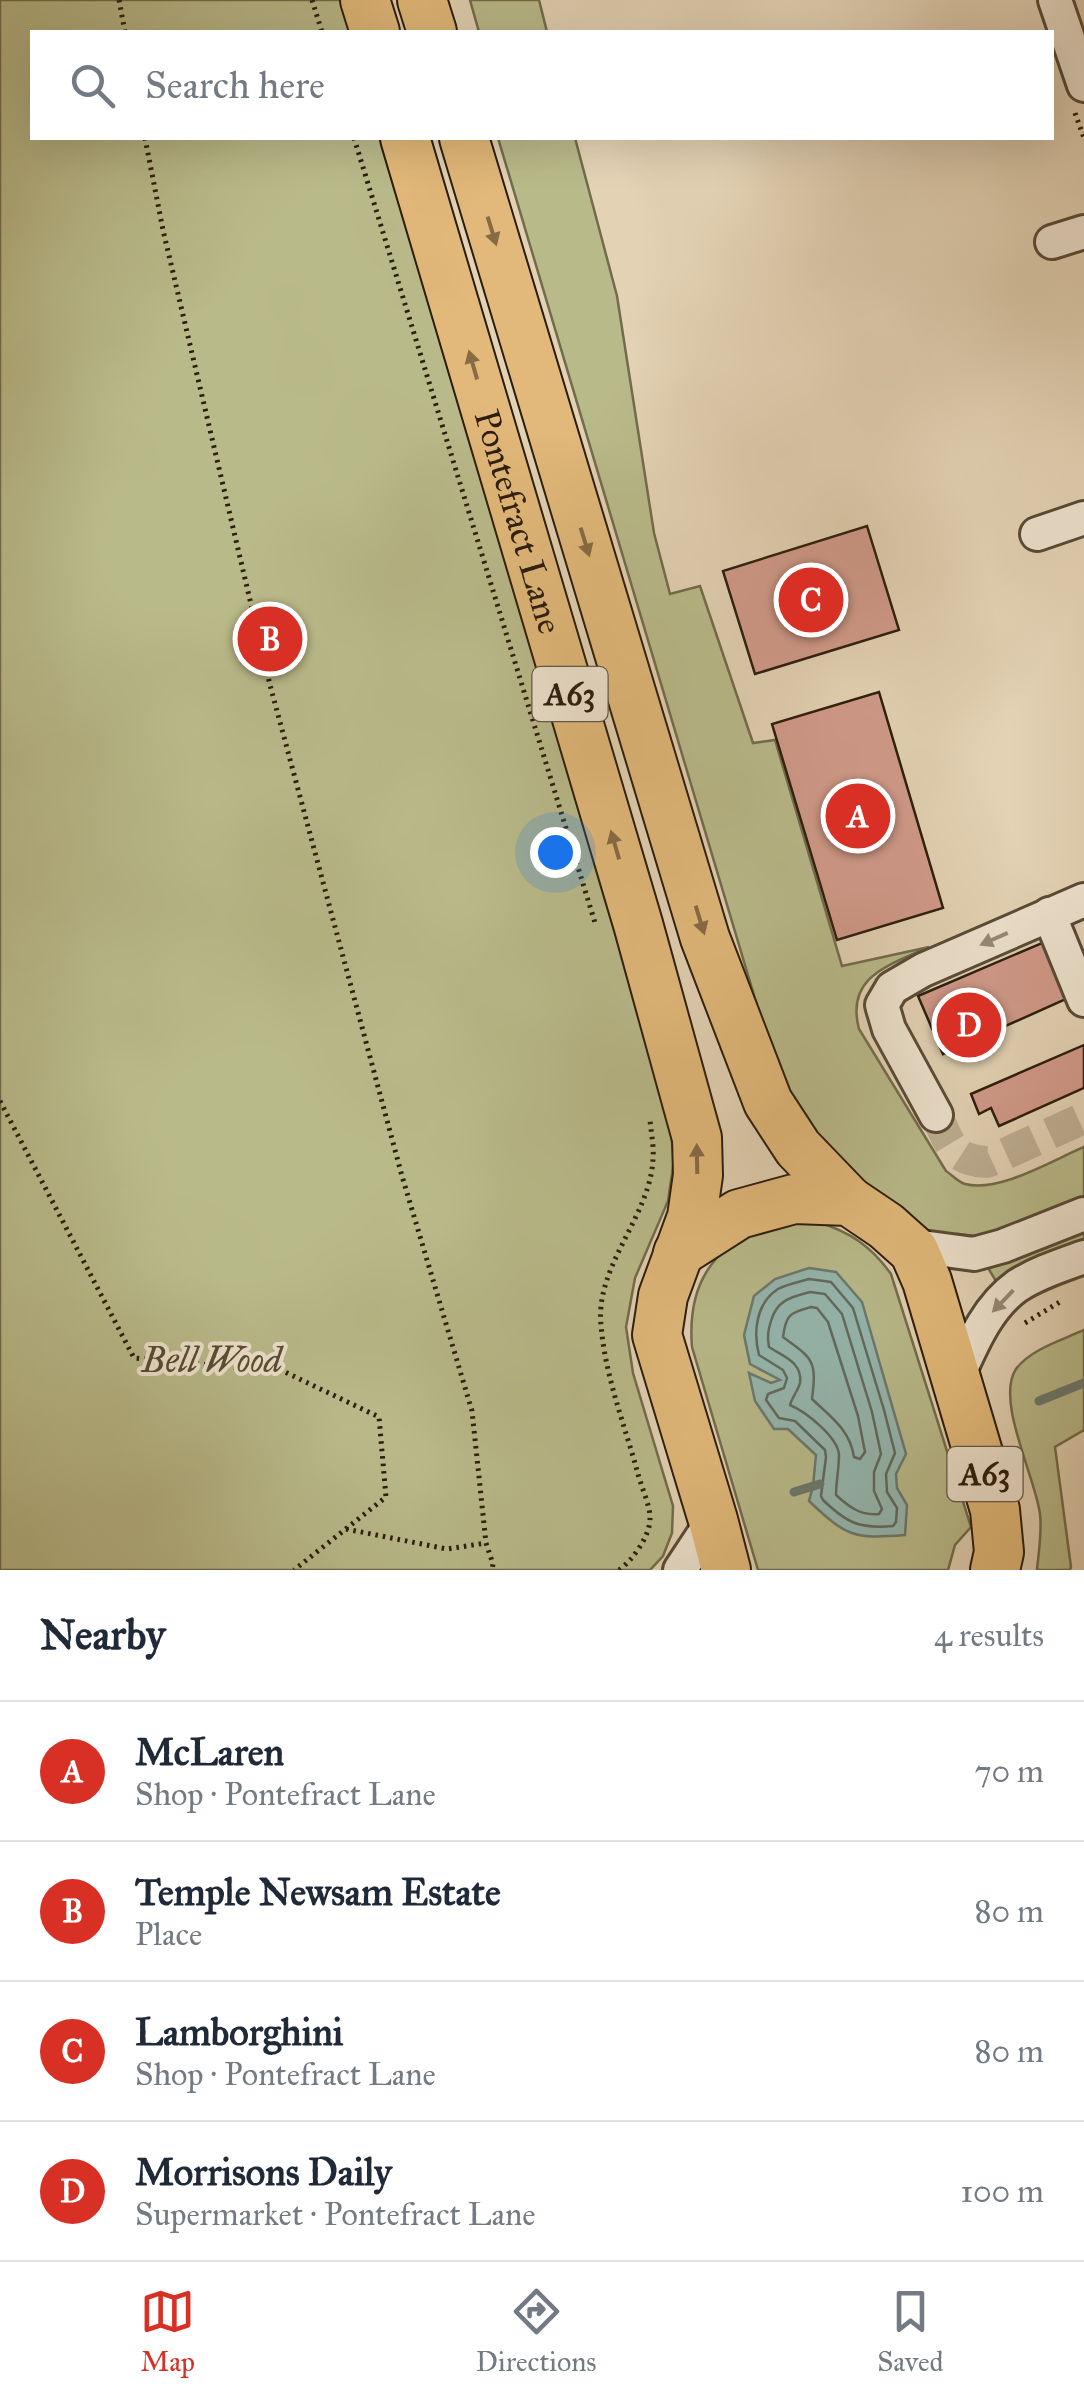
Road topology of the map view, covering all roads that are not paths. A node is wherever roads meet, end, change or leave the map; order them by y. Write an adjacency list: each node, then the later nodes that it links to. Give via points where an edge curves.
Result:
1 (365, 0): 4 (highway)
2 (422, 0): 5 (highway)
3 (1055, 0): 6 (street)
4 (373, 30)
5 (431, 30)
6 (1084, 85)
7 (407, 140): 20 (highway, Pontefract Lane / A63, one-way to 7, via 692,1217 697,1138)
8 (465, 140): 17 (highway, Pontefract Lane / A63, one-way to 17, via 705,938 768,1102 798,1148)
9 (1084, 232): 10 (street)
10 (1052, 242)
11 (1084, 518): 12 (street)
12 (1037, 534)
13 (1084, 900): 14 (street)
14 (1049, 914): 15 (street); 16 (street, one-way to 16, via 924,970 887,996 882,1005 889,1029)
15 (1084, 1000)
16 (936, 1115)
17 (849, 1201): 19 (highway, A63); 20 (highway, via 794,1199 740,1214)
18 (1084, 1214): 19 (street, via 974,1254)
19 (907, 1245): 22 (highway, A63, via 927,1281)
20 (678, 1253): 23 (highway, A63, via 657,1335)
21 (1084, 1257): 22 (street, one-way to 22, via 1005,1296 979,1330)
22 (956, 1380): 26 (highway, A63, via 996,1510)
23 (714, 1520): 24 (street); 25 (highway, A63)
24 (680, 1570)
25 (726, 1570)
26 (994, 1570)

